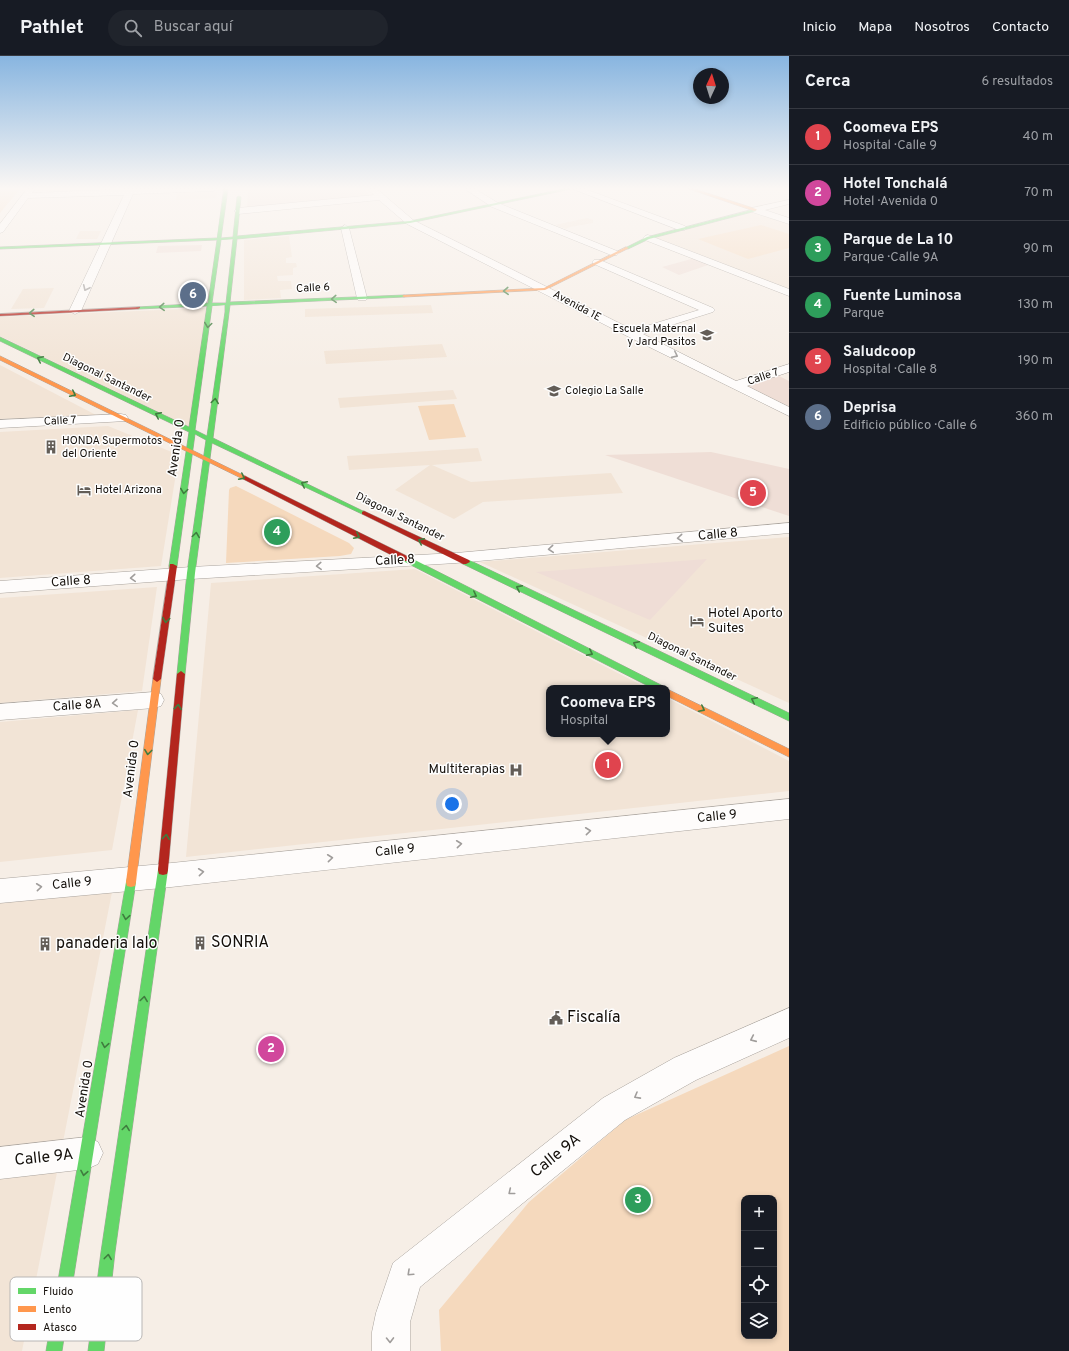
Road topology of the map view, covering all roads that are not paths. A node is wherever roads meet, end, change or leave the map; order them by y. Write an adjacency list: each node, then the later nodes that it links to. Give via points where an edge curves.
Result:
1 (103, 249): 16 (street, one-way to 16)
2 (218, 249): 15 (street, Avenida 0)
3 (234, 249): 14 (street)
4 (350, 249): 13 (street)
5 (465, 249): 11 (street, Avenida 1E)
6 (605, 249): 9 (street)
7 (622, 249): 9 (street, Calle 6)
8 (677, 249): 12 (street)
9 (614, 253): 10 (street, Calle 6)
10 (597, 262): 11 (street, Calle 6); 18 (street, via 709,310)
11 (545, 289): 13 (street, Calle 6, one-way to 13); 18 (street, Avenida 1E)
12 (789, 293)
13 (362, 298): 14 (street, Calle 6, one-way to 14)
14 (228, 304): 15 (street, Calle 6); 27 (street, one-way to 14)
15 (211, 305): 16 (street, Calle 6, one-way to 16); 26 (street, Avenida 0, one-way to 26)
16 (75, 311): 17 (street, Calle 6, one-way to 17)
17 (0, 315)
18 (631, 334): 22 (street, Avenida 1E, one-way to 22)
19 (0, 339): 26 (street, Diagonal Santander, one-way to 19)
20 (0, 358): 24 (street, one-way to 24)
21 (789, 368): 22 (street, Calle 7)
22 (736, 386): 23 (street, Avenida 1E)
23 (789, 412)
24 (121, 418): 25 (street, Calle 7); 28 (street)
25 (0, 424)
26 (193, 432): 27 (street, Diagonal Santander); 28 (street, Avenida 0)
27 (210, 440): 29 (street); 31 (street, Diagonal Santander, one-way to 27)
28 (190, 452): 29 (street); 34 (street, Avenida 0, one-way to 34)
29 (207, 459): 32 (street, one-way to 32); 33 (street, one-way to 29)
30 (789, 528): 31 (street, Calle 8, one-way to 31)
31 (456, 558): 32 (street, Calle 8); 40 (street, Diagonal Santander, one-way to 31)
32 (406, 561): 33 (street, Calle 8, one-way to 33); 36 (street, one-way to 36)
33 (191, 573): 34 (street, Calle 8); 43 (street, one-way to 33)
34 (172, 575): 35 (street, Calle 8, one-way to 35); 38 (street, Avenida 0, one-way to 38)
35 (0, 587)
36 (654, 685)
37 (670, 693): 41 (street, one-way to 41)
38 (154, 700): 39 (street, Calle 8A, one-way to 39); 44 (street, Avenida 0, one-way to 44)
39 (0, 712)
40 (789, 717)
41 (789, 752)
42 (789, 810): 43 (street, Calle 9, one-way to 42)
43 (162, 876): 44 (street, Calle 9); 50 (street, one-way to 43)
44 (132, 878): 45 (street, Calle 9, one-way to 44); 47 (street, Avenida 0, one-way to 47)
45 (0, 891)
46 (789, 1023): 55 (street, Calle 9A, one-way to 55, via 685,1069 614,1109 406,1276 396,1302 389,1340)
47 (88, 1153): 48 (street, Calle 9A); 49 (street, Avenida 0, one-way to 49)
48 (0, 1163)
49 (67, 1277)
50 (105, 1277)
51 (56, 1341): 53 (street, Avenida 0, one-way to 53)
52 (97, 1341): 54 (street, one-way to 52)
53 (54, 1351)
54 (96, 1351)
55 (391, 1351)

